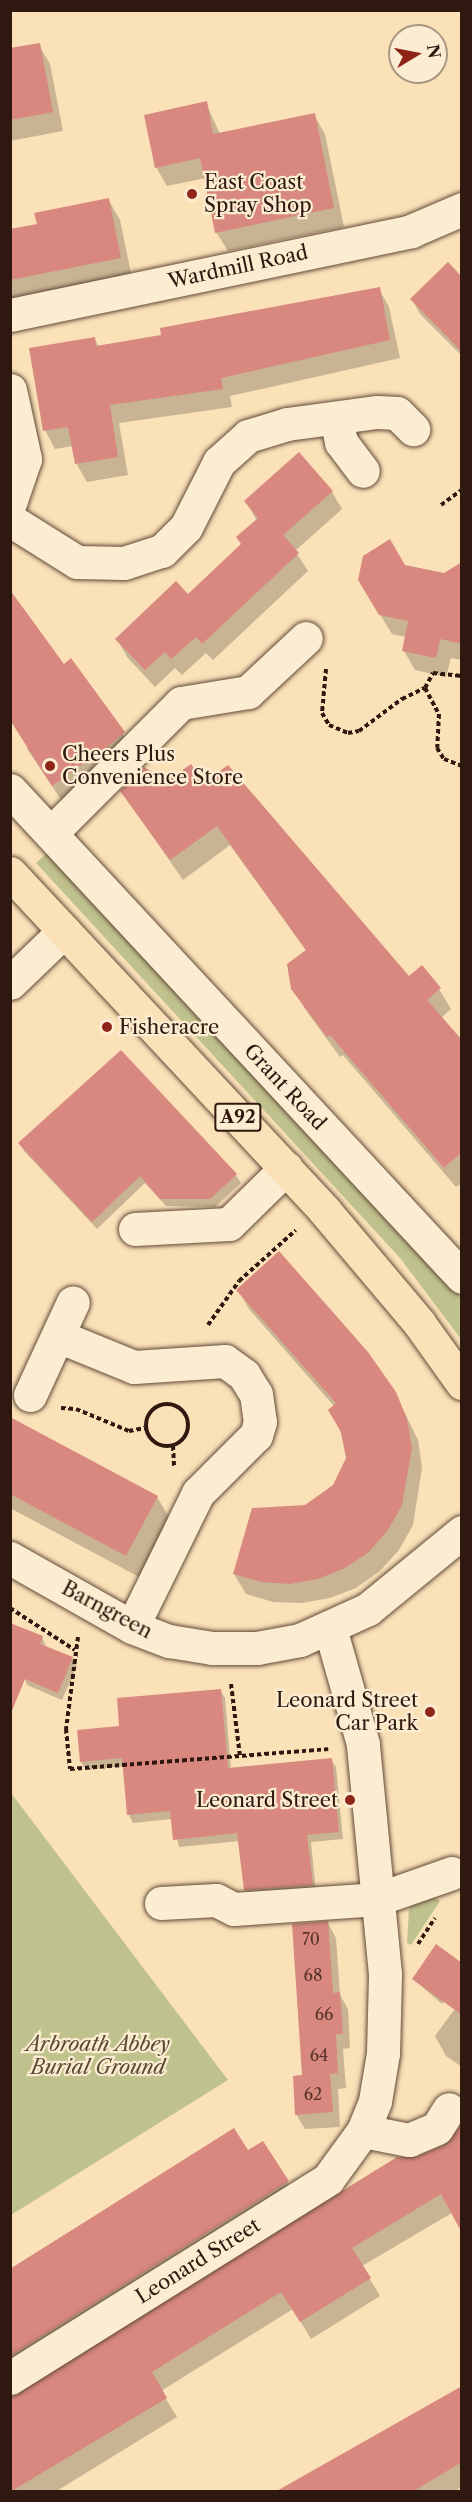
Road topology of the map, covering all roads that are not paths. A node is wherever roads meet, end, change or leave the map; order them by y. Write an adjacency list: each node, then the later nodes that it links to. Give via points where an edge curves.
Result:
1 (462, 209): 2 (street, Wardmill Road, via 411,231)
2 (10, 315)
3 (10, 390): 7 (street, via 25,459)
4 (336, 418): 5 (street, via 397,413); 6 (street, via 341,442); 8 (street, via 287,424 248,436 219,462 186,526 162,551 124,563 77,562)
5 (413, 429)
6 (363, 471)
7 (10, 503)
8 (10, 520)
9 (306, 638): 11 (street, via 248,692 181,703)
10 (10, 790): 11 (street, Grant Road)
11 (51, 833): 17 (street, Grant Road)
12 (10, 873): 13 (main road, A92)
13 (64, 931): 14 (street); 15 (main road, A92)
14 (10, 983)
15 (286, 1168): 16 (street, via 229,1224); 20 (main road, A92, via 419,1323)
16 (135, 1228)
17 (457, 1264)
18 (73, 1302): 19 (street)
19 (58, 1336): 21 (street); 24 (street, via 134,1367 225,1361 244,1375 256,1394 260,1422 249,1446 198,1492)
20 (462, 1383)
21 (30, 1395)
22 (462, 1532): 25 (street, Barngreen, via 368,1609)
23 (10, 1558): 24 (street, Barngreen)
24 (132, 1627): 25 (street, Barngreen, via 169,1641 257,1648 300,1640)
25 (330, 1628): 27 (street, Leonard Street, via 363,1744)
26 (452, 1873): 27 (street)
27 (378, 1899): 28 (street, via 234,1909 216,1900); 30 (street, Leonard Street, via 385,1974 383,2052 375,2101)
28 (161, 1903)
29 (449, 2109): 30 (street, via 437,2128 409,2140)
30 (363, 2131): 31 (street, Leonard Street, via 328,2180)
31 (10, 2378)

